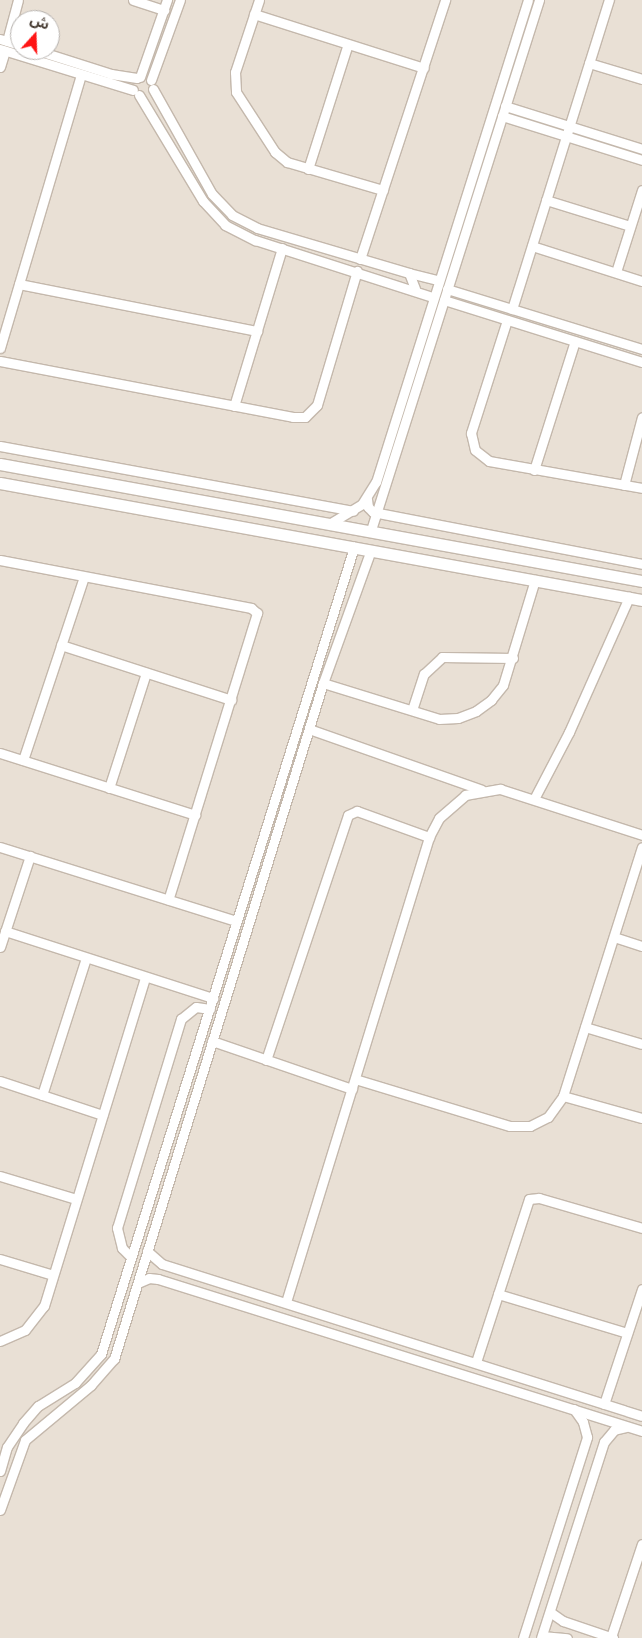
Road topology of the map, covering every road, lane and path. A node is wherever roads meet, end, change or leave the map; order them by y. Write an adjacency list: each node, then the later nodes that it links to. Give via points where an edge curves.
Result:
1 (18, 0): 12 (street)
2 (133, 0): 10 (street)
3 (167, 0): 10 (street)
4 (180, 0): 22 (street)
5 (259, 0): 11 (street)
6 (445, 0): 18 (street)
7 (528, 0): 33 (street)
8 (539, 0): 24 (street)
9 (609, 0): 16 (street)
10 (164, 10): 20 (street)
11 (254, 14): 13 (street); 30 (street, via 235,72 236,92 275,152 287,162)
12 (4, 40)
13 (348, 44): 18 (street); 30 (street)
14 (3, 50): 17 (street); 19 (street)
15 (60, 58): 20 (street, via 111,74)
16 (589, 63): 21 (street); 26 (street)
17 (0, 67)
18 (424, 68): 31 (street)
19 (81, 75): 23 (street); 45 (street)
20 (138, 78): 22 (street); 23 (street)
21 (642, 79)
22 (152, 85): 23 (street, via 147,96); 39 (street, via 212,194 232,215 257,228)
23 (136, 93): 38 (street, via 209,210 235,232)
24 (505, 106): 25 (street); 26 (street)
25 (502, 116): 27 (street); 34 (street)
26 (569, 126): 27 (street); 28 (street)
27 (566, 136): 29 (street); 35 (street)
28 (642, 149)
29 (642, 160)
30 (308, 169): 31 (street)
31 (383, 190): 39 (street)
32 (642, 190): 36 (street)
33 (466, 192): 34 (street); 43 (street)
34 (477, 195): 47 (street)
35 (546, 200): 36 (street); 37 (street)
36 (630, 226): 41 (street)
37 (532, 246): 41 (street); 50 (street)
38 (282, 248): 40 (street); 52 (street)
39 (360, 259): 42 (street)
40 (357, 271): 46 (street); 60 (street, via 315,409 299,418)
41 (616, 272): 44 (street)
42 (409, 273): 43 (street); 46 (street)
43 (438, 280): 48 (street)
44 (642, 281)
45 (19, 284): 52 (street); 54 (street)
46 (415, 289): 48 (street)
47 (447, 289): 49 (street); 50 (street)
48 (433, 297): 58 (street)
49 (444, 300): 51 (street); 59 (street)
50 (512, 309): 55 (street)
51 (507, 320): 53 (street); 64 (street, via 471,439 475,450 484,458)
52 (257, 331): 60 (street)
53 (575, 341): 57 (street); 64 (street)
54 (0, 348)
55 (642, 349)
56 (0, 361): 60 (street)
57 (642, 362)
58 (410, 368): 59 (street); 68 (street, via 376,482)
59 (421, 372): 70 (street)
60 (234, 406)
61 (642, 418): 66 (street)
62 (0, 446): 69 (street)
63 (0, 464): 71 (street)
64 (534, 470): 66 (street)
65 (0, 483): 73 (street)
66 (624, 485): 67 (street)
67 (642, 488)
68 (367, 499): 69 (street); 70 (street, via 368,507)
69 (353, 511): 71 (street)
70 (377, 512): 72 (street); 76 (street)
71 (330, 524): 72 (street)
72 (371, 530): 77 (street)
73 (354, 547): 74 (street); 81 (street)
74 (371, 550): 79 (street); 83 (street)
75 (1, 563): 78 (street)
76 (642, 564)
77 (620, 576): 80 (street); 82 (street)
78 (84, 577): 86 (street); 90 (street, via 254,609 257,616)
79 (535, 580): 82 (street); 87 (street)
80 (642, 581)
81 (341, 592): 83 (street); 105 (street)
82 (615, 595): 84 (street)
83 (352, 596): 89 (street)
84 (629, 597): 85 (street); 97 (street, via 569,732)
85 (642, 600)
86 (61, 646): 88 (street); 94 (street)
87 (513, 658): 91 (street, via 503,685 476,711 458,718 439,719); 91 (street, via 442,657 424,674)
88 (146, 673): 90 (street); 95 (street)
89 (323, 683): 91 (street); 92 (street)
90 (231, 700): 98 (street)
91 (412, 710)
92 (309, 729): 96 (street); 115 (street)
93 (0, 753): 94 (street)
94 (23, 760): 95 (street)
95 (109, 788): 98 (street)
96 (482, 790): 97 (street, via 500,789); 100 (street, via 450,804)
97 (534, 799): 99 (street)
98 (195, 815): 104 (street)
99 (642, 835)
100 (430, 837): 117 (street, via 357,811 348,815); 120 (street)
101 (0, 847): 103 (street)
102 (642, 847): 107 (street)
103 (30, 856): 104 (street); 106 (street)
104 (168, 900): 105 (street)
105 (236, 922): 112 (street)
106 (5, 932): 109 (street); 110 (street)
107 (614, 936): 108 (street); 114 (street)
108 (642, 946)
109 (0, 947)
110 (86, 958): 111 (street); 123 (street)
111 (145, 977): 112 (street); 125 (street)
112 (213, 998): 113 (street)
113 (210, 1009): 118 (street); 131 (street, via 196,1007 181,1019 117,1228 122,1248)
114 (585, 1027): 116 (street); 124 (street)
115 (212, 1042): 117 (street); 119 (street)
116 (642, 1044)
117 (266, 1060): 122 (street)
118 (190, 1072): 119 (street); 131 (street)
119 (201, 1075): 130 (street)
120 (355, 1079): 122 (street); 124 (street, via 517,1127 543,1121 553,1113)
121 (0, 1081): 123 (street)
122 (352, 1089): 137 (street)
123 (42, 1095): 125 (street)
124 (563, 1096): 126 (street)
125 (102, 1115): 128 (street)
126 (642, 1118)
127 (0, 1176): 128 (street)
128 (76, 1199): 133 (street)
129 (642, 1228): 136 (street, via 539,1198 529,1199)
130 (147, 1251): 134 (street); 137 (street, via 162,1264)
131 (131, 1258): 146 (street, via 101,1354 74,1383 30,1414 7,1446)
132 (0, 1259): 133 (street)
133 (53, 1275): 139 (street, via 44,1306 36,1320 25,1330)
134 (138, 1283): 142 (street, via 149,1278 158,1279); 148 (street, via 114,1359 91,1385 25,1440)
135 (642, 1288): 138 (street)
136 (498, 1294): 138 (street); 140 (street)
137 (286, 1302): 140 (street)
138 (627, 1333): 141 (street)
139 (0, 1341)
140 (476, 1362): 141 (street)
141 (604, 1404): 143 (street)
142 (573, 1409): 144 (street); 147 (street, via 583,1422 586,1437)
143 (642, 1416)
144 (629, 1427): 145 (street); 149 (street, via 614,1430 604,1442)
145 (642, 1431)
146 (0, 1471)
147 (564, 1508): 149 (street); 154 (street)
148 (0, 1510)
149 (581, 1514): 151 (street)
150 (642, 1544): 156 (street)
151 (550, 1612): 152 (street); 153 (street)
152 (570, 1624): 155 (street); 156 (street)
153 (542, 1637): 155 (street)
154 (523, 1638)
155 (567, 1638)
156 (612, 1638)

